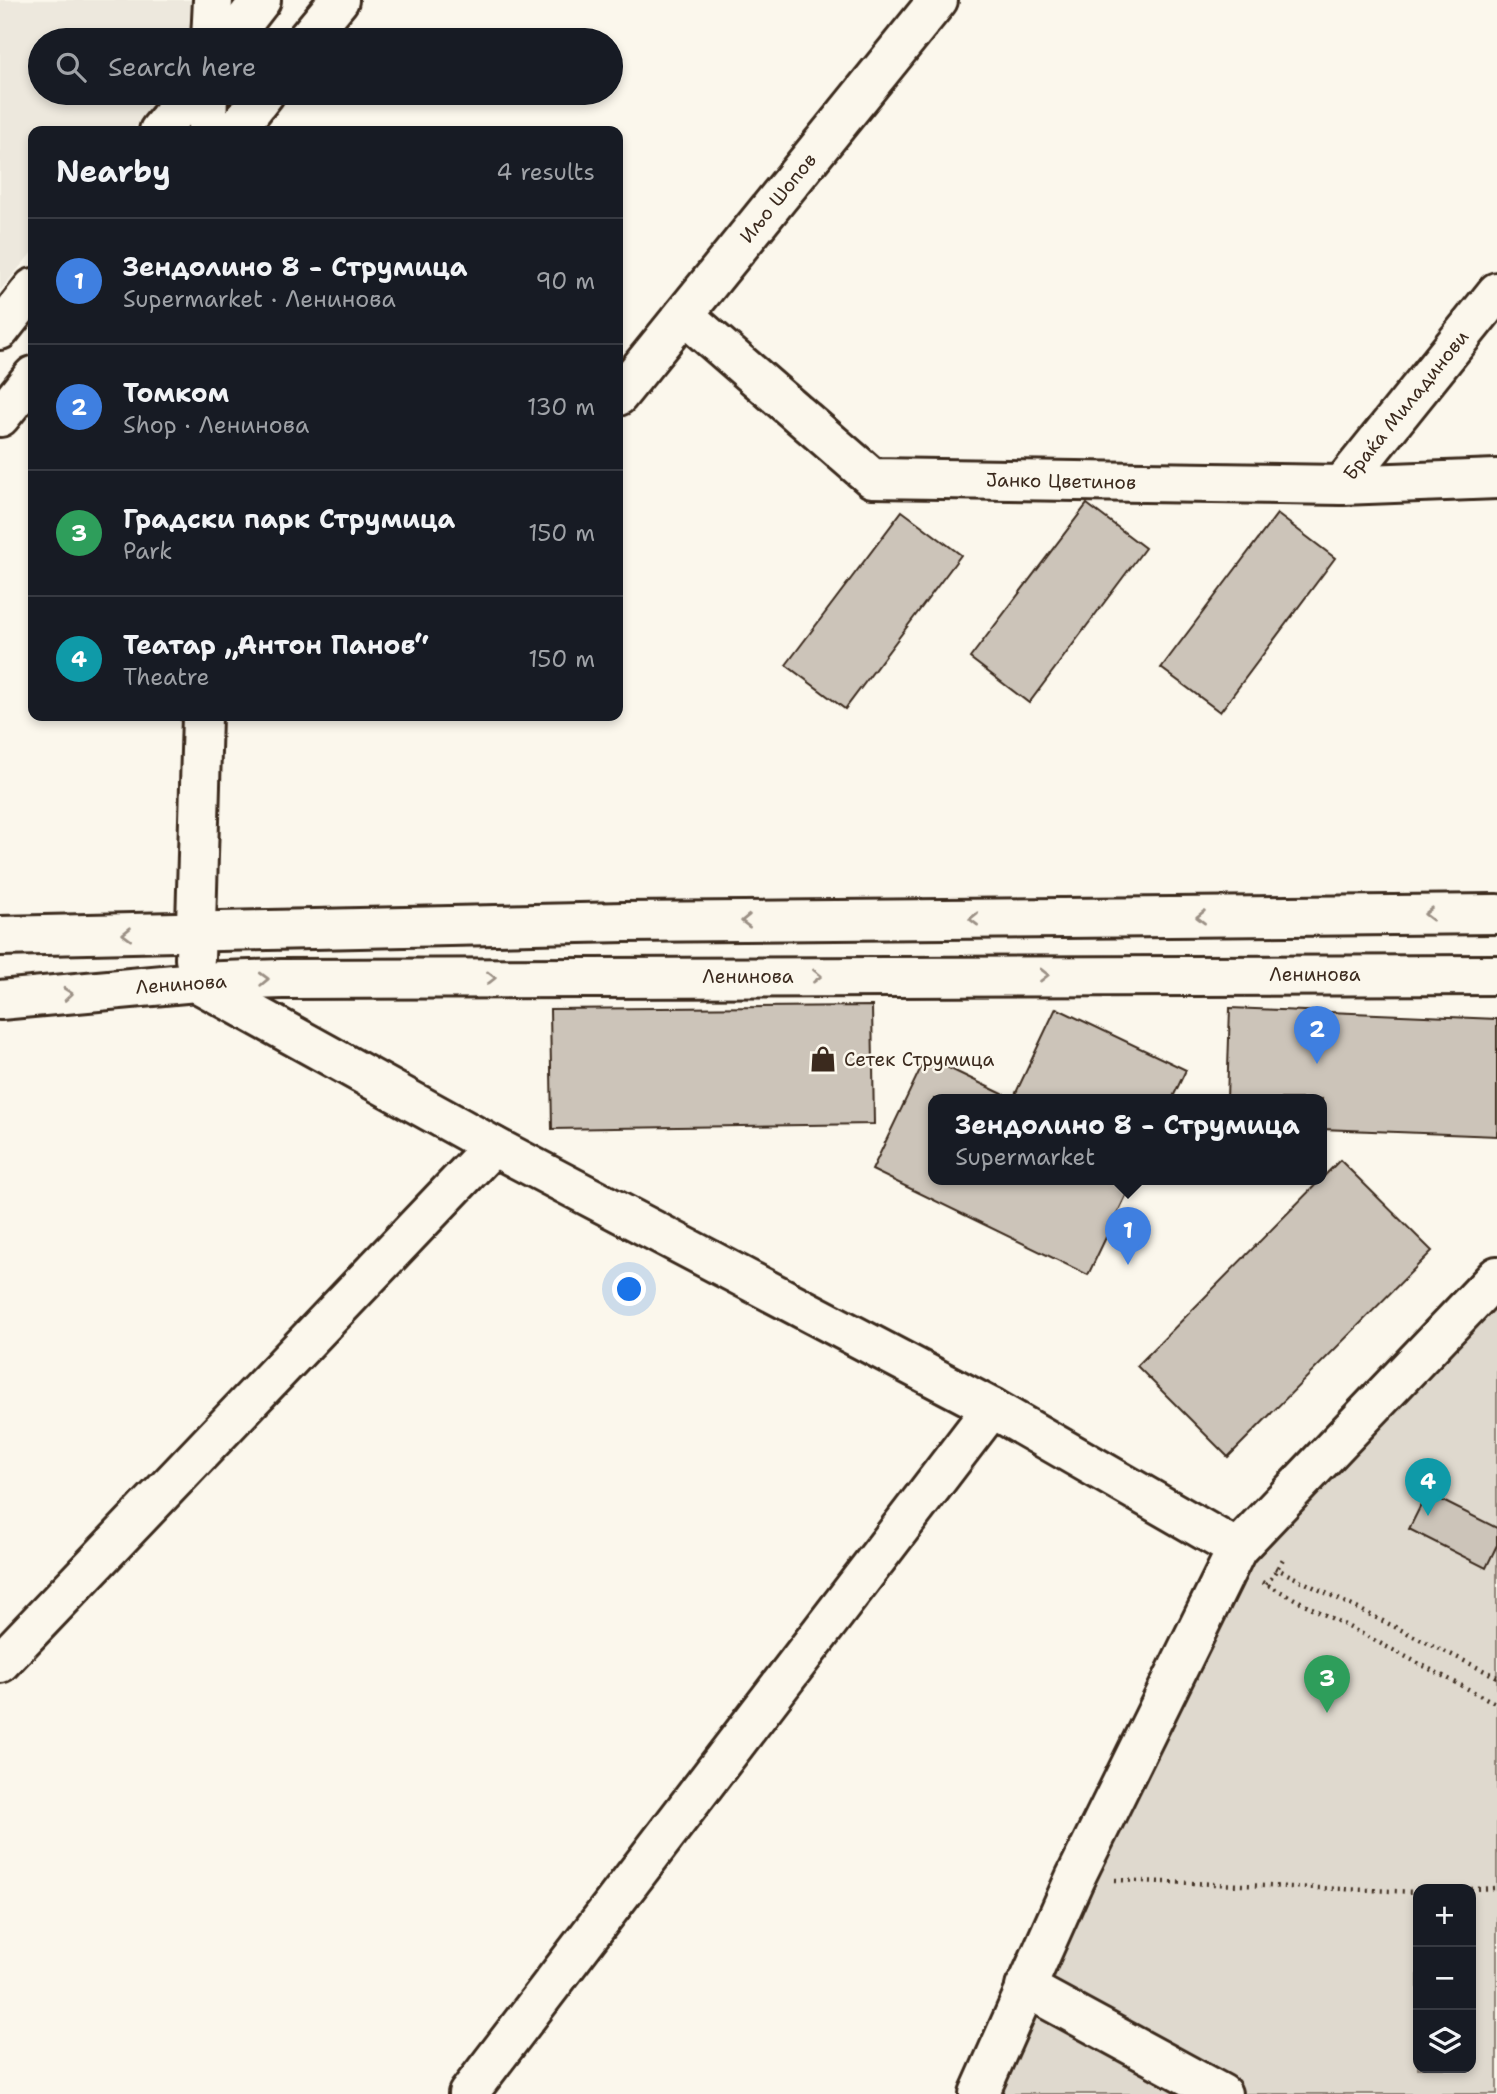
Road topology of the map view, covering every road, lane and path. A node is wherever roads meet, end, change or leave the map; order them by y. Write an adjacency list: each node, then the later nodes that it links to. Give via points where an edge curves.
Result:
1 (213, 0): 5 (street)
2 (261, 0): 6 (street)
3 (339, 0): 7 (street)
4 (938, 0): 16 (street, Иљо Шопов)
5 (212, 28)
6 (239, 28)
7 (316, 28)
8 (180, 105): 11 (street)
9 (208, 105): 12 (street)
10 (256, 105): 13 (street)
11 (163, 126)
12 (207, 126)
13 (239, 126)
14 (1497, 292): 22 (street, Браќа Миладинови)
15 (28, 294): 17 (street)
16 (684, 315): 19 (street, Иљо Шопов); 22 (street, Јанко Цветинов, via 872,478)
17 (0, 330)
18 (28, 385): 20 (street)
19 (623, 390)
20 (14, 410)
21 (1497, 480): 22 (street, Јанко Цветинов)
22 (1342, 485)
23 (202, 721): 25 (street)
24 (1497, 914): 25 (street, one-way to 25, via 625,922)
25 (195, 932): 26 (street, one-way to 26); 28 (street)
26 (0, 936)
27 (1497, 975): 28 (street, Ленинова, one-way to 27)
28 (196, 982): 29 (street, Ленинова, one-way to 28); 30 (street)
29 (0, 1000)
30 (493, 1146): 32 (street); 35 (street)
31 (1497, 1276): 33 (street)
32 (992, 1408): 33 (street); 43 (street)
33 (1237, 1549): 36 (path); 38 (street)
34 (1267, 1585): 37 (path)
35 (0, 1663)
36 (1497, 1677)
37 (1497, 1704)
38 (1075, 1878): 41 (path); 42 (street)
39 (1497, 1888): 40 (path)
40 (1476, 1889)
41 (1413, 1892)
42 (1025, 1987): 44 (street); 45 (street)
43 (468, 2094)
44 (979, 2094)
45 (1222, 2094)

